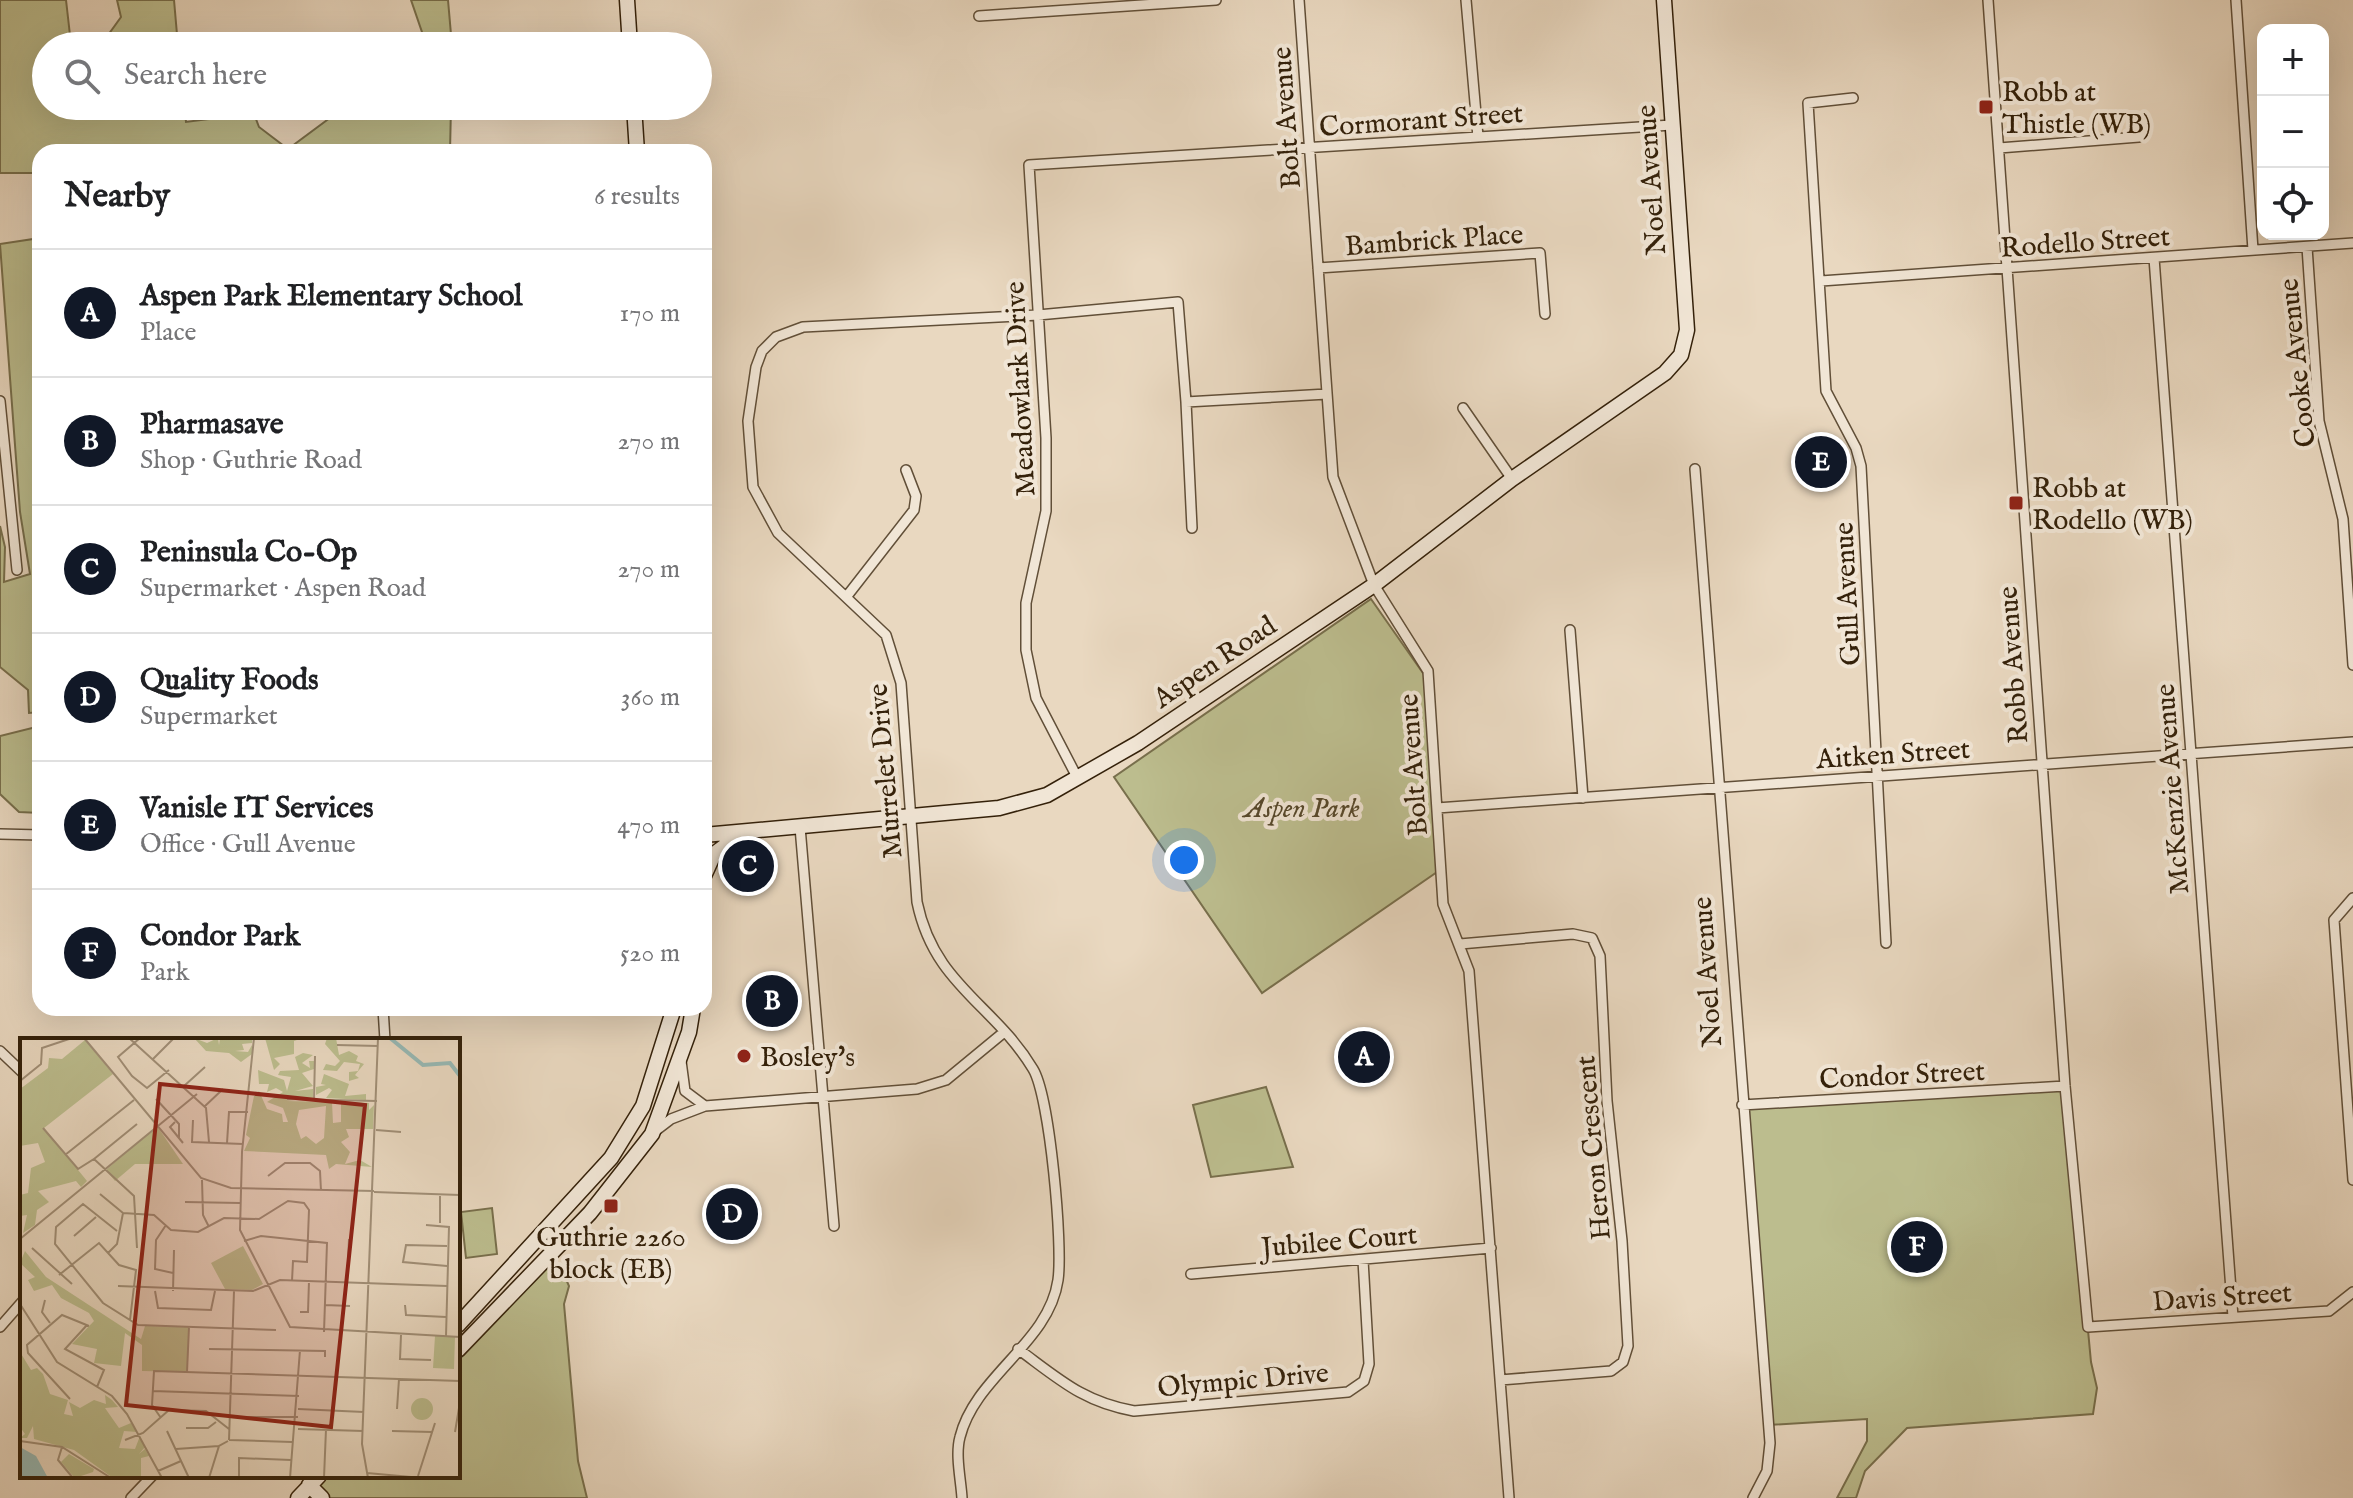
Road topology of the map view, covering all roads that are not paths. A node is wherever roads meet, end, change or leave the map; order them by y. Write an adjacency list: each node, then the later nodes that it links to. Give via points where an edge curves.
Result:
1 (627, 0): 9 (street)
2 (1216, 0): 8 (street)
3 (1299, 0): 16 (street, Bolt Avenue)
4 (1466, 0): 13 (street)
5 (1664, 0): 12 (street, Noel Avenue)
6 (1988, 0): 17 (street, Robb Avenue)
7 (2236, 0): 21 (street)
8 (979, 16)
9 (629, 32)
10 (1853, 98): 25 (street, Gull Avenue, via 1808,103)
11 (635, 120): 15 (street)
12 (1672, 125): 13 (street, Cormorant Street); 28 (street, Noel Avenue, via 1687,330)
13 (1478, 137): 16 (street, Cormorant Street)
14 (2139, 137): 17 (street)
15 (636, 144)
16 (1309, 148): 18 (street, Cormorant Street); 23 (street, Bolt Avenue)
17 (1999, 148): 24 (street, Robb Avenue)
18 (1027, 170): 27 (street, Meadowlark Drive)
19 (2353, 243): 20 (street, Rodello Street)
20 (2307, 247): 21 (street, Rodello Street); 41 (street, Cooke Avenue, via 2319,421 2343,519)
21 (2253, 250): 22 (street, Rodello Street)
22 (2154, 258): 24 (street, Rodello Street); 43 (street, McKenzie Avenue)
23 (1318, 268): 26 (street, Bambrick Place, via 1540,253); 29 (street, Bolt Avenue)
24 (2007, 269): 25 (street, Rodello Street); 44 (street, Robb Avenue)
25 (1821, 281): 45 (street, Gull Avenue, via 1826,391 1861,466)
26 (1545, 314)
27 (1038, 315): 31 (street, Murrelet Drive, via 1178,302); 39 (street, Murrelet Drive, via 803,327 776,337 762,351 748,421 753,487 778,533); 46 (street, Meadowlark Drive, via 1046,511 1026,603 1026,650 1036,698)
28 (1681, 355): 35 (street, Aspen Road, via 1665,373)
29 (1327, 394): 31 (street); 38 (street, Bolt Avenue, via 1333,477)
30 (0, 401): 37 (street)
31 (1186, 402): 36 (street)
32 (1463, 408): 35 (street)
33 (1695, 469): 47 (street, Noel Avenue)
34 (906, 470): 39 (street, via 916,496 914,510)
35 (1512, 479): 38 (street, Aspen Road)
36 (1192, 528)
37 (17, 570)
38 (1374, 585): 46 (street, Aspen Road); 49 (street, Bolt Avenue, via 1428,671)
39 (847, 596): 50 (street, Murrelet Drive, via 886,635 901,683)
40 (1570, 630): 48 (street)
41 (2353, 665)
42 (2353, 742): 43 (street, Aitken Street)
43 (2190, 754): 44 (street, Aitken Street); 80 (street, McKenzie Avenue)
44 (2041, 764): 45 (street, Aitken Street); 68 (street, Robb Avenue)
45 (1878, 777): 47 (street, Aitken Street); 58 (street, Gull Avenue)
46 (1078, 779): 50 (street, Aspen Road, via 1047,795 999,808)
47 (1718, 788): 48 (street, Aitken Street); 70 (street, Noel Avenue)
48 (1583, 798): 49 (street, Aitken Street)
49 (1437, 808): 59 (street, Bolt Avenue, via 1443,904)
50 (912, 818): 51 (street, Aspen Road); 63 (street, Murrelet Drive, via 924,934 936,957)
51 (800, 827): 52 (street, Aspen Road); 69 (street)
52 (748, 831): 54 (street, Aspen Road); 56 (street, via 721,846)
53 (0, 834): 55 (street)
54 (712, 834)
55 (32, 835)
56 (712, 862)
57 (2353, 898): 73 (street, via 2334,920)
58 (1886, 943)
59 (1460, 944): 75 (street, Bolt Avenue, via 1469,971); 86 (street, Heron Crescent, via 1573,934 1592,938 1600,956 1628,1346 1623,1362 1611,1371)
60 (384, 1016): 64 (street)
61 (672, 1016): 81 (street, via 643,1106 611,1158)
62 (691, 1016): 66 (street)
63 (1003, 1033): 69 (street, via 946,1080 917,1089); 85 (street, Murrelet Drive, via 1033,1068 1047,1109 1059,1278 1052,1307)
64 (385, 1038)
65 (0, 1051): 67 (street)
66 (681, 1055): 71 (street, via 685,1091); 72 (street)
67 (20, 1070)
68 (2065, 1086): 70 (street, Condor Street); 83 (street, Robb Avenue)
69 (823, 1097): 71 (street); 74 (street)
70 (1742, 1105): 94 (street, Noel Avenue, via 1770,1443 1767,1471)
71 (705, 1106): 72 (street, via 671,1119)
72 (652, 1134): 84 (street, via 590,1213)
73 (2353, 1180)
74 (834, 1226)
75 (1491, 1248): 76 (street, Jubilee Court); 86 (street, Bolt Avenue)
76 (1363, 1260): 77 (street, Jubilee Court); 85 (street, Olympic Drive, via 1369,1364 1364,1381 1348,1392 1134,1411 1078,1394)
77 (1191, 1274)
78 (2353, 1292): 80 (street, Davis Street, via 2329,1311)
79 (20, 1304): 82 (street)
80 (2233, 1317): 83 (street, Davis Street)
81 (460, 1323)
82 (0, 1324)
83 (2088, 1327)
84 (460, 1348)
85 (1018, 1349): 92 (street, Murrelet Drive, via 968,1409 958,1441)
86 (1500, 1380): 93 (street, Bolt Avenue)
87 (150, 1478): 89 (street)
88 (309, 1479): 90 (street); 91 (street)
89 (131, 1498)
90 (298, 1498)
91 (322, 1498)
92 (962, 1498)
93 (1509, 1498)
94 (1753, 1498)

